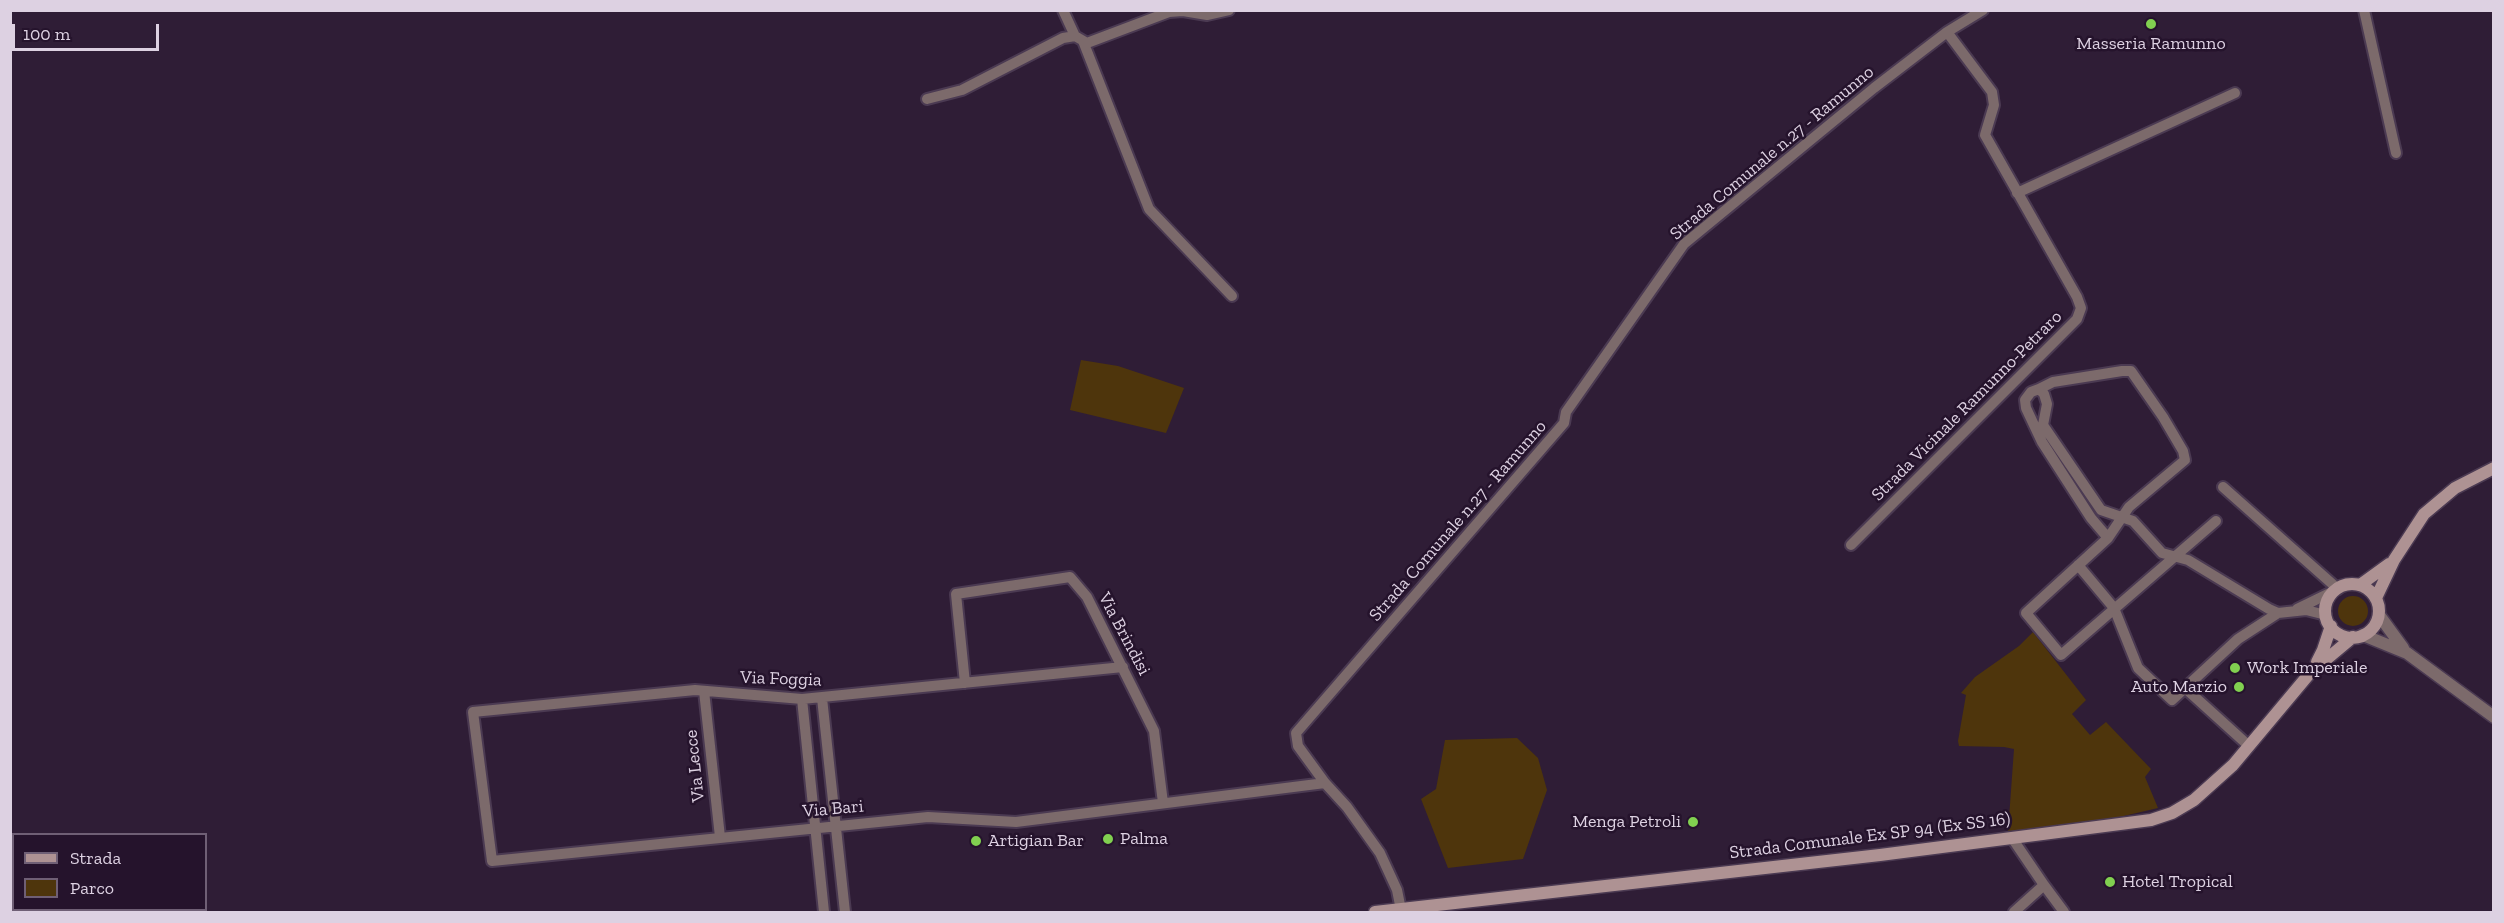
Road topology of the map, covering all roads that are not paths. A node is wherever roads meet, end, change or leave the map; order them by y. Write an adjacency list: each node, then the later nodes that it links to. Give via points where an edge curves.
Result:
1 (1063, 10): 6 (street)
2 (1228, 10): 6 (street, via 1207,15 1169,12 1088,43)
3 (1983, 10): 5 (street, Strada Comunale n.27 - Ramunno)
4 (2364, 10): 9 (street)
5 (1947, 32): 10 (street, Strada Vicinale Ramunno-Petraro, via 1992,92 1994,105 1985,135); 42 (street, Strada Comunale n.27 - Ramunno, via 1684,244 1572,403 1564,423 1296,733 1298,746)
6 (1079, 38): 8 (street, via 1063,38 962,90); 11 (street, via 1149,209)
7 (2235, 93): 10 (street)
8 (927, 99)
9 (2396, 153)
10 (2017, 193): 18 (street, Strada Vicinale Ramunno-Petraro, via 2077,297 2081,308 2077,319)
11 (1232, 296)
12 (2039, 389): 15 (street, via 2047,404 2043,425 2050,437 2101,510); 15 (street, via 2053,382 2131,371 2163,417 2185,460 2129,507); 17 (street, via 2025,400 2026,408 2042,442)
13 (2493, 468): 20 (main road, via 2455,488 2424,514)
14 (2223, 487): 23 (street)
15 (2123, 518): 17 (street); 19 (street, via 2133,521 2162,553)
16 (2216, 520): 19 (street)
17 (2108, 538): 21 (street)
18 (1851, 545)
19 (2173, 557): 25 (street); 27 (street, via 2188,560)
20 (2394, 560): 22 (main road); 24 (main road)
21 (2078, 566): 25 (street); 25 (street, via 2026,613 2061,655)
22 (2360, 585): 23 (main road); 24 (main road)
23 (2336, 590): 26 (street); 29 (main road, via 2326,607)
24 (2376, 598): 28 (main road)
25 (2114, 608): 35 (street, via 2138,668 2172,700)
26 (2291, 612): 27 (street); 29 (street, via 2306,610)
27 (2278, 613): 35 (street, via 2238,639)
28 (2379, 615): 30 (main road, via 2376,624); 31 (street)
29 (2328, 621): 30 (main road, via 2337,632); 33 (main road, Strada Comunale Ex SP 94 (Ex SS 16), via 2323,650)
30 (2358, 636): 31 (street); 33 (main road, Strada Comunale Ex SP 94 (Ex SS 16))
31 (2407, 653): 40 (street)
32 (1123, 667): 34 (street, Via Foggia); 34 (street, Via Brindisi, via 1087,597 1070,577 956,594); 43 (street, Via Brindisi, via 1154,731)
33 (2310, 673): 41 (main road, Strada Comunale Ex SP 94 (Ex SS 16))
34 (965, 683): 37 (street, Via Foggia)
35 (2185, 688): 41 (street)
36 (704, 691): 38 (street, Via Foggia); 39 (street, Via Foggia); 46 (street, Via Lecce)
37 (822, 698): 38 (street, Via Foggia); 44 (street)
38 (802, 699): 45 (street)
39 (473, 712): 46 (street, Via Bari, via 492,861)
40 (2493, 717)
41 (2249, 746): 47 (main road, Strada Comunale Ex SP 94 (Ex SS 16), via 2202,793 2172,813 2151,820)
42 (1325, 783): 43 (street, Via Bari); 49 (street, via 1380,853 1397,890)
43 (1163, 803): 44 (street, Via Bari, via 1016,822 928,817)
44 (836, 826): 45 (street, Via Bari); 52 (street)
45 (815, 827): 46 (street, Via Bari); 51 (street)
46 (720, 837)
47 (2012, 838): 48 (street); 50 (main road, Strada Comunale Ex SP 94 (Ex SS 16))
48 (2044, 885): 54 (street); 55 (street)
49 (1401, 910): 50 (main road, Strada Comunale Ex SP 94 (Ex SS 16)); 53 (main road, Strada Comunale Ex SP 94 (Ex SS 16))
50 (1415, 910)
51 (824, 912)
52 (845, 912)
53 (1375, 912)
54 (2014, 912)
55 (2064, 912)

